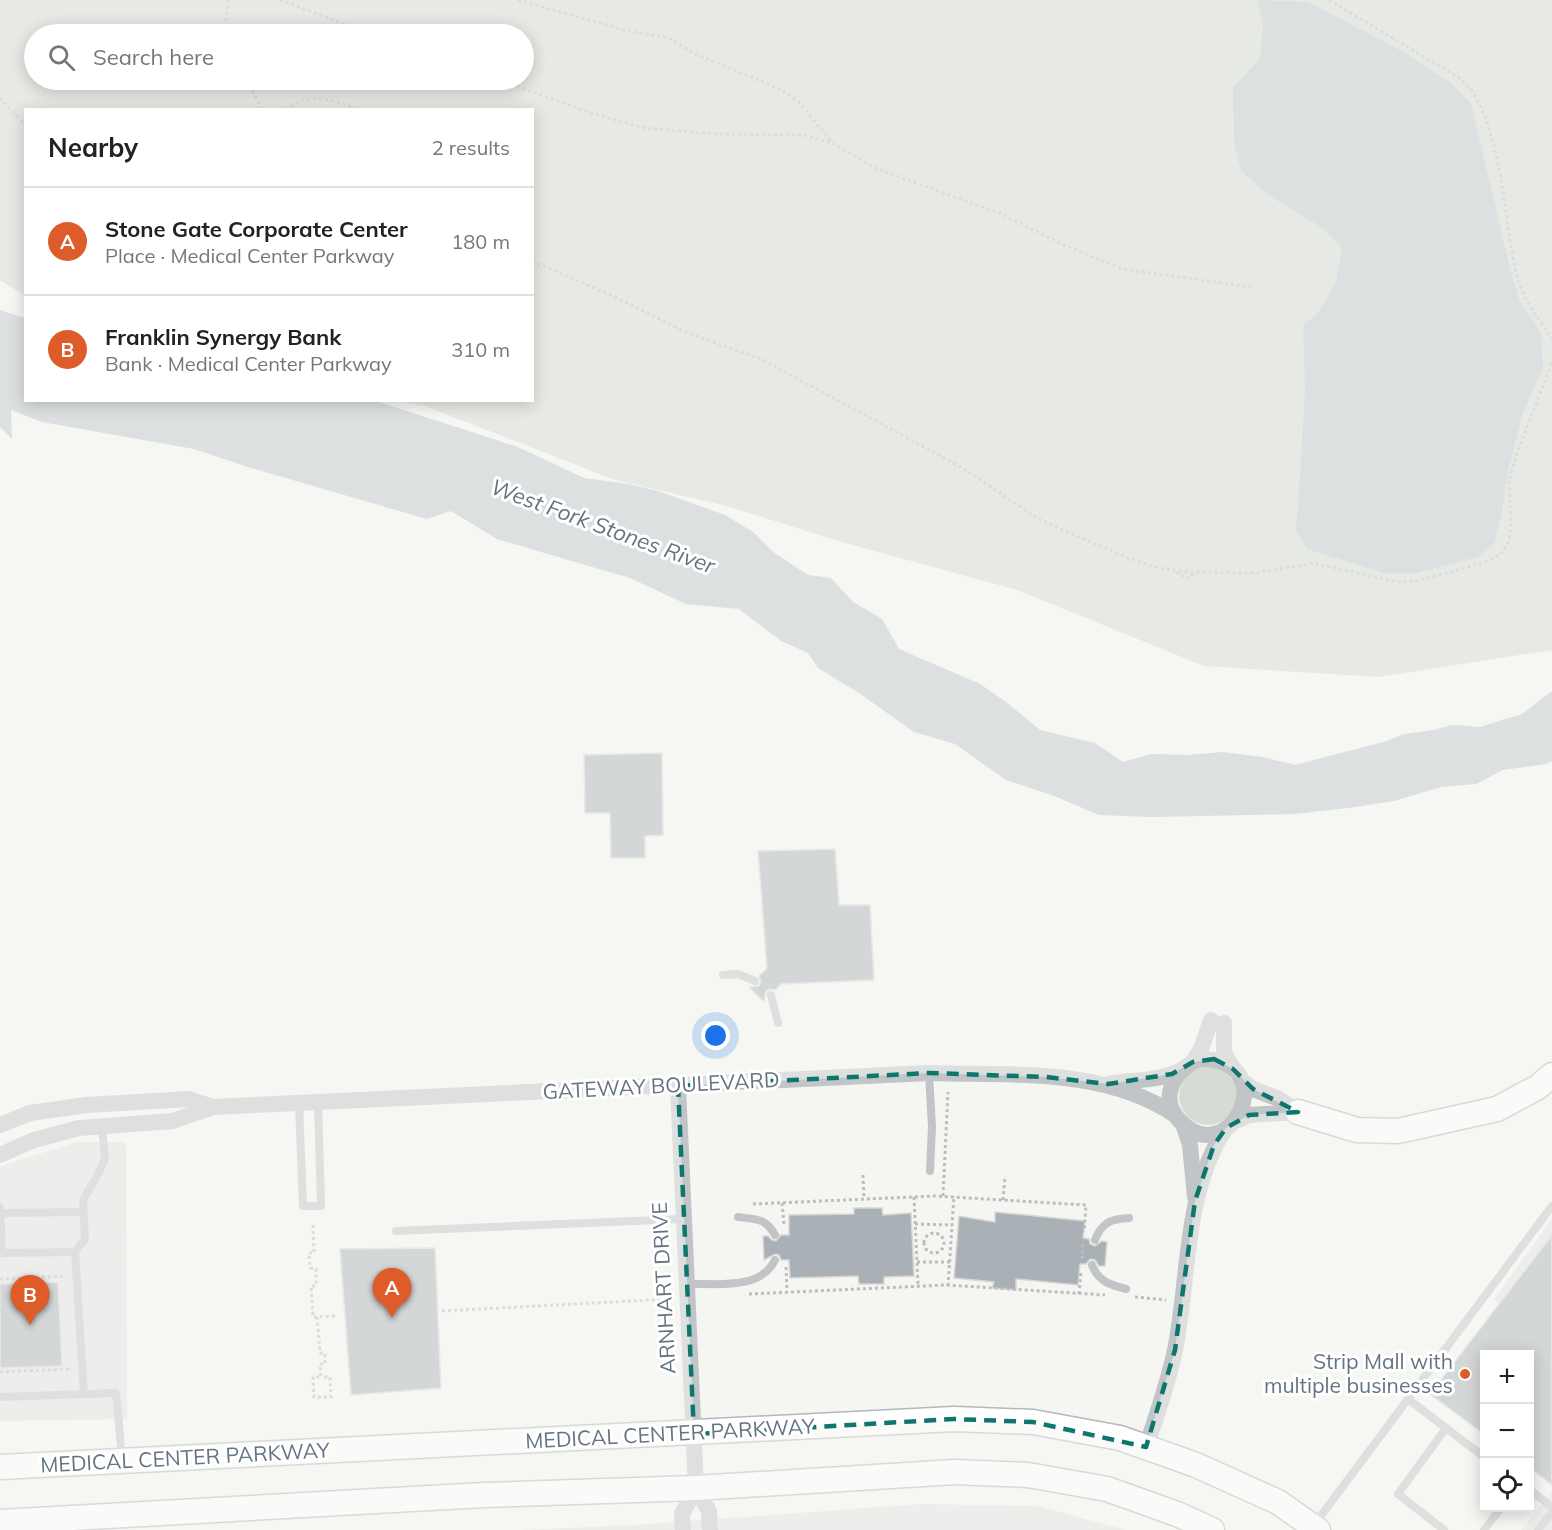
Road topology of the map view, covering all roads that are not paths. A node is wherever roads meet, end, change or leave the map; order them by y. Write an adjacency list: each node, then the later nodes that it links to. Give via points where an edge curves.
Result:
1 (723, 975): 2 (lane, via 738,974)
2 (755, 981)
3 (771, 994): 4 (lane)
4 (778, 1023)
5 (1187, 1066): 7 (street, via 1214,1059); 7 (street, via 1218,1022 1224,1053); 9 (street, via 1161,1077); 15 (street, via 1174,1079 1170,1092 1170,1102)
6 (929, 1073): 9 (street, GATEWAY BOULEVARD, via 1046,1077); 10 (street, GATEWAY BOULEVARD); 20 (lane)
7 (1237, 1075): 14 (street, via 1253,1089); 17 (street, via 1244,1087 1244,1106)
8 (1552, 1075): 14 (main road, via 1497,1109 1398,1131 1357,1130)
9 (1108, 1084): 15 (street, via 1150,1101)
10 (678, 1086): 11 (street, GATEWAY BOULEVARD); 27 (street, ARNHART DRIVE)
11 (318, 1102): 12 (street, GATEWAY BOULEVARD); 12 (lane, via 321,1206 303,1206)
12 (299, 1103): 13 (street, GATEWAY BOULEVARD)
13 (213, 1107): 16 (street, GATEWAY BOULEVARD, via 189,1099 87,1105 30,1113); 18 (street, GATEWAY BOULEVARD, via 173,1121)
14 (1298, 1112): 17 (street, via 1249,1115)
15 (1179, 1120): 17 (street, via 1202,1135 1220,1132); 21 (street, via 1190,1145)
16 (0, 1125)
17 (1231, 1125): 21 (street, via 1214,1145)
18 (102, 1126): 19 (street, GATEWAY BOULEVARD, via 34,1140); 24 (lane, via 105,1159 83,1200)
19 (0, 1155)
20 (930, 1171)
21 (1195, 1201): 42 (street, via 1175,1350)
22 (1552, 1206): 39 (lane)
23 (1, 1210): 24 (lane); 32 (lane)
24 (84, 1212): 31 (lane, via 85,1239)
25 (738, 1217): 29 (lane, via 758,1219 770,1226)
26 (1129, 1218): 30 (lane, via 1111,1219 1100,1228)
27 (683, 1219): 28 (lane); 35 (street, ARNHART DRIVE)
28 (396, 1231)
29 (775, 1235)
30 (1095, 1240)
31 (75, 1252): 32 (lane); 37 (lane)
32 (1, 1253)
33 (775, 1260): 35 (lane, via 759,1278)
34 (1092, 1265): 36 (lane, via 1095,1274)
35 (686, 1284): 41 (street, ARNHART DRIVE)
36 (1125, 1293)
37 (84, 1394): 38 (lane); 44 (lane, via 116,1393)
38 (0, 1397)
39 (1408, 1399): 40 (lane); 52 (lane)
40 (1446, 1428): 43 (lane); 56 (lane, via 1398,1494)
41 (694, 1434): 42 (main road, MEDICAL CENTER PARKWAY, via 954,1419 1034,1422 1120,1438); 44 (main road, MEDICAL CENTER PARKWAY); 46 (street, ARNHART DRIVE)
42 (1146, 1447): 52 (main road, MEDICAL CENTER PARKWAY, via 1278,1502)
43 (1480, 1452)
44 (122, 1461): 45 (main road, MEDICAL CENTER PARKWAY)
45 (0, 1467)
46 (696, 1488): 51 (main road); 53 (street, ARNHART DRIVE, via 682,1514); 54 (street, ARNHART DRIVE, via 709,1512); 55 (main road, via 955,1472 1028,1474 1107,1489)
47 (1534, 1493): 48 (lane)
48 (1552, 1507)
49 (1497, 1512): 57 (lane)
50 (1552, 1512): 58 (lane)
51 (0, 1522)
52 (1316, 1528)
53 (683, 1530)
54 (710, 1530)
55 (1212, 1530)
56 (1444, 1530)
57 (1484, 1530)
58 (1538, 1530)

